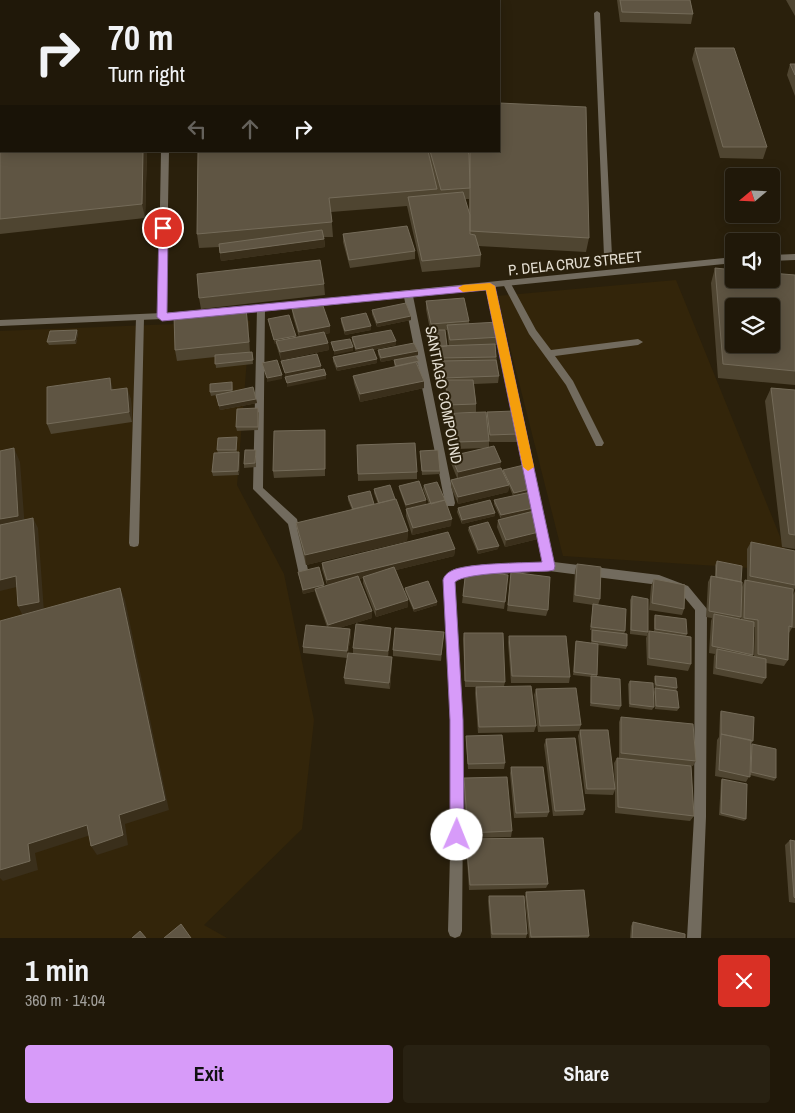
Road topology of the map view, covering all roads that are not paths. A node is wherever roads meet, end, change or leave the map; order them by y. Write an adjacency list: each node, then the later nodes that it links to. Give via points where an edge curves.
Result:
1 (597, 13): 3 (street)
2 (165, 152): 13 (street)
3 (608, 256)
4 (795, 257): 5 (street)
5 (780, 258)
6 (725, 261): 7 (street, P. DELA CRUZ STREET)
7 (507, 284): 8 (street, P. DELA CRUZ STREET); 17 (street, via 532,332)
8 (490, 286): 9 (street, P. DELA CRUZ STREET); 21 (street)
9 (408, 293): 10 (street, P. DELA CRUZ STREET); 19 (street, SANTIAGO COMPOUND)
10 (261, 308): 11 (street, P. DELA CRUZ STREET); 22 (street, via 258,489 294,522)
11 (222, 312)
12 (192, 314): 13 (street)
13 (162, 317): 14 (street)
14 (140, 318): 15 (street); 20 (street)
15 (0, 323)
16 (638, 342): 17 (street)
17 (548, 354): 18 (street, via 570,383)
18 (599, 443)
19 (450, 503)
20 (134, 543)
21 (549, 566): 23 (street, via 480,570 455,575 449,580 458,816); 24 (street, via 659,580 684,589 701,609 700,817)
22 (303, 570)
23 (455, 931)
24 (694, 938)

